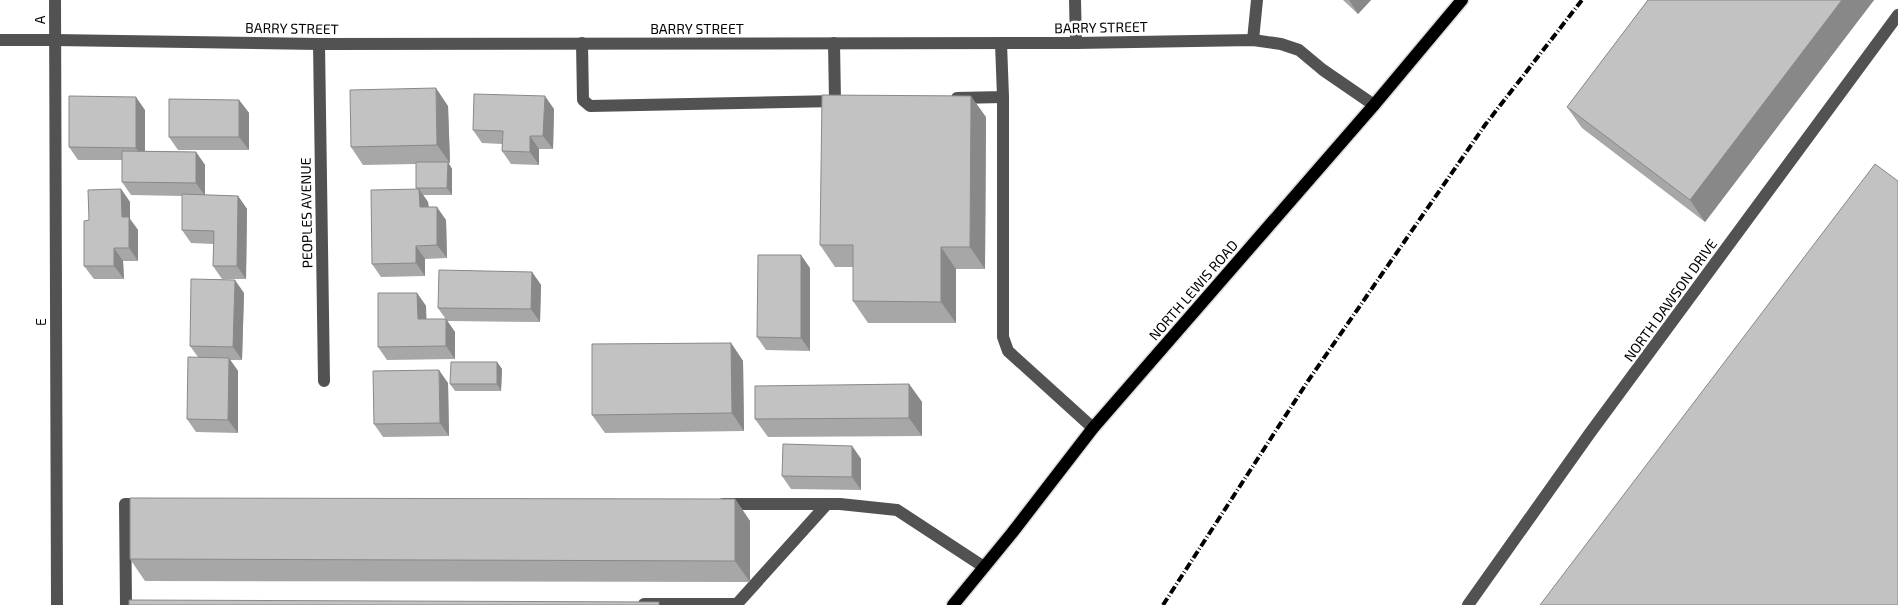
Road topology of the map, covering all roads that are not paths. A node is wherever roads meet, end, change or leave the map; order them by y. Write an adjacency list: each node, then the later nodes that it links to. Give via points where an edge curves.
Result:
1 (55, 0): 7 (street, A)
2 (1075, 0): 12 (street)
3 (1257, 0): 8 (street)
4 (1462, 0): 16 (main road, NORTH LEWIS ROAD)
5 (1898, 15): 28 (street, NORTH DAWSON DRIVE)
6 (0, 40): 7 (street, BARRY STREET)
7 (54, 40): 13 (street, BARRY STREET); 26 (street, E)
8 (1253, 40): 12 (street, BARRY STREET); 16 (street, BARRY STREET, via 1299,50)
9 (582, 43): 10 (street, BARRY STREET); 10 (street, via 583,100 590,106 840,101); 13 (street, BARRY STREET)
10 (834, 43): 11 (street, BARRY STREET)
11 (1000, 43): 12 (street, BARRY STREET); 14 (street)
12 (1076, 43)
13 (319, 44): 17 (street, PEOPLES AVENUE)
14 (1003, 97): 15 (street); 18 (street, via 1004,337 1008,351)
15 (944, 98)
16 (1374, 105): 18 (main road, NORTH LEWIS ROAD)
17 (324, 381)
18 (1093, 428): 22 (main road, NORTH LEWIS ROAD)
19 (155, 504): 23 (street, via 125,504)
20 (708, 504): 21 (street)
21 (827, 504): 22 (street, via 897,510); 25 (street)
22 (984, 567): 27 (main road, NORTH LEWIS ROAD)
23 (129, 604)
24 (629, 604): 25 (street)
25 (736, 604)
26 (57, 605)
27 (954, 605)
28 (1468, 605)

